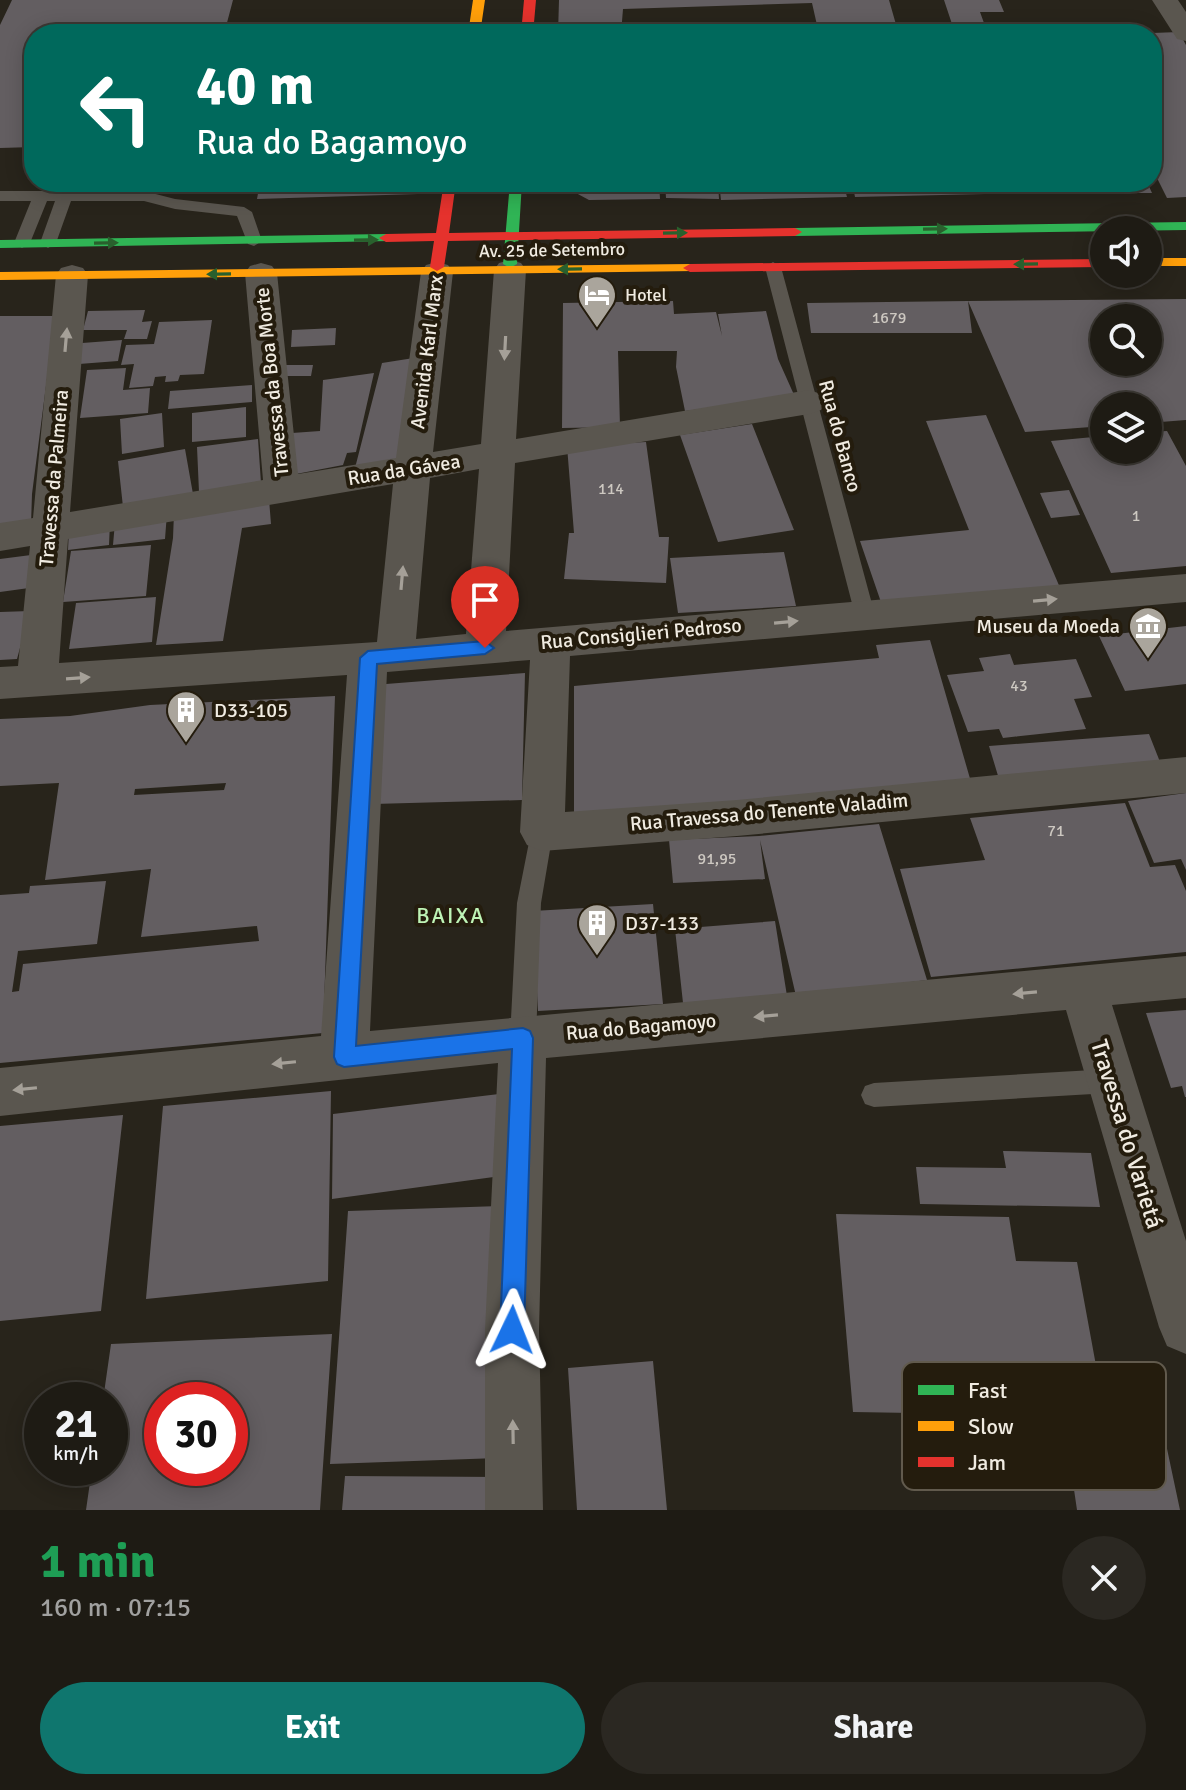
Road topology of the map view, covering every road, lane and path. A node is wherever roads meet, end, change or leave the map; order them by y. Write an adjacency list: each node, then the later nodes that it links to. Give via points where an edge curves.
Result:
1 (479, 0): 4 (main road)
2 (530, 0): 5 (main road)
3 (1165, 0): 6 (street)
4 (475, 24)
5 (528, 24)
6 (1186, 33)
7 (448, 192): 17 (main road)
8 (515, 192): 16 (main road)
9 (65, 195): 11 (lane); 14 (lane); 18 (lane, via 144,196 244,212)
10 (0, 196): 11 (lane)
11 (41, 196): 13 (lane)
12 (1186, 226): 16 (main road, Av. 25 de Setembro, one-way to 12)
13 (22, 243): 14 (main road, Av. 25 de Setembro); 15 (main road, Av. 25 de Setembro)
14 (48, 243): 18 (main road, Av. 25 de Setembro, one-way to 18)
15 (0, 244)
16 (511, 253): 17 (main road); 17 (main road, Av. 25 de Setembro); 22 (main road, Av. 25 de Setembro, one-way to 16); 26 (street, one-way to 26)
17 (438, 256): 18 (main road, Av. 25 de Setembro, one-way to 17); 18 (main road, Av. 25 de Setembro); 27 (street, Avenida Karl Marx)
18 (258, 257): 23 (main road, Av. 25 de Setembro, one-way to 23); 28 (street, Travessa da Boa Morte)
19 (1162, 262): 20 (main road)
20 (1186, 262)
21 (1090, 263): 22 (main road, Av. 25 de Setembro, one-way to 22)
22 (773, 267): 25 (lane, Rua do Banco)
23 (72, 275): 24 (main road, Av. 25 de Setembro); 29 (street, Travessa da Palmeira, one-way to 23)
24 (0, 276)
25 (809, 402): 26 (street, Rua da Gávea); 32 (lane, Rua do Banco)
26 (500, 455): 27 (street, Rua da Gávea); 34 (street)
27 (413, 468): 28 (street, Rua da Gávea); 35 (street, Avenida Karl Marx, one-way to 27)
28 (282, 491): 29 (street, Rua da Gávea)
29 (49, 529): 30 (street, Rua da Gávea); 36 (street, Travessa da Palmeira)
30 (0, 537)
31 (1186, 588): 32 (street, Rua Consiglieri Pedroso, one-way to 31)
32 (865, 615): 33 (street, Rua Consiglieri Pedroso, one-way to 32)
33 (551, 642): 34 (street, Rua Consiglieri Pedroso); 38 (street)
34 (485, 648): 35 (street, Rua Consiglieri Pedroso)
35 (382, 657): 36 (street, Rua Consiglieri Pedroso, one-way to 35); 42 (street, Avenida Karl Marx)
36 (18, 682)
37 (1186, 775): 38 (street, Rua Travessa do Tenente Valadim)
38 (542, 832): 41 (lane, via 529,903)
39 (1186, 977): 40 (street, Rua do Bagamoyo)
40 (1083, 987): 41 (street, Rua do Bagamoyo, one-way to 41); 43 (street, Travessa do Varietá)
41 (523, 1038): 42 (street, Rua do Bagamoyo); 47 (street, one-way to 41, via 512,1330)
42 (344, 1057): 44 (street, Rua do Bagamoyo, one-way to 44)
43 (1110, 1081): 45 (lane); 46 (street, Travessa do Varietá)
44 (0, 1092)
45 (874, 1095)
46 (1186, 1327)
47 (514, 1510)

